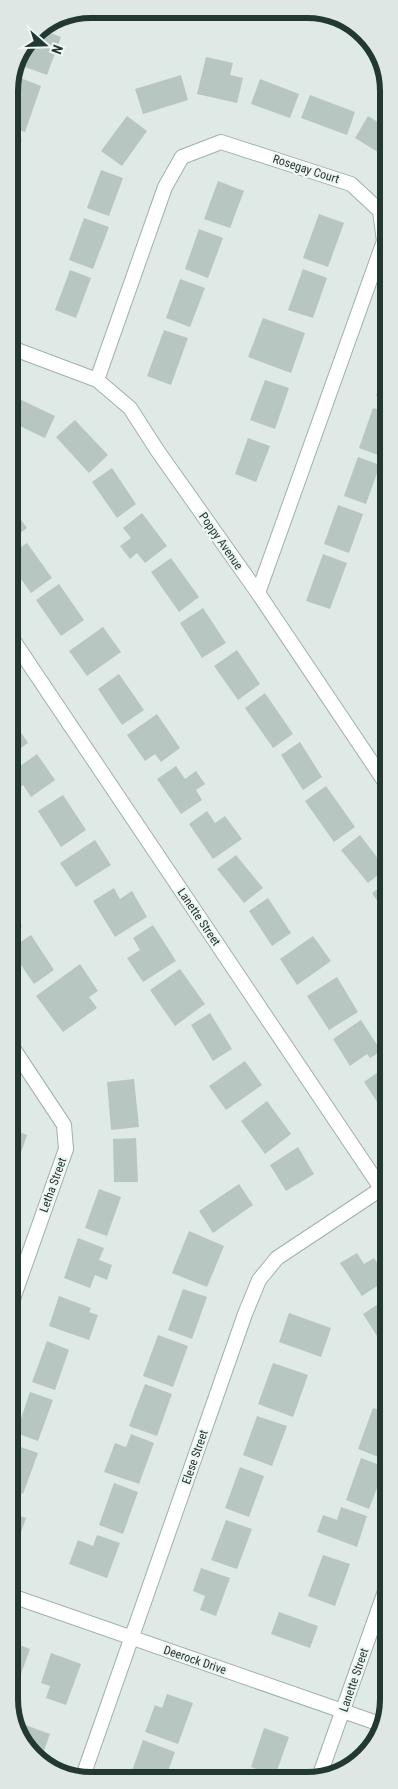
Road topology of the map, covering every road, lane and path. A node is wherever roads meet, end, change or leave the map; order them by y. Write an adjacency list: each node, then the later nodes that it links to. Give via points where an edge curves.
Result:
1 (380, 211): 4 (street, Rosegay Court, via 350,184 221,142 182,157 165,187)
2 (380, 252): 5 (street, Rosegay Court)
3 (18, 350): 4 (street, Poppy Avenue)
4 (97, 380): 5 (street, Poppy Avenue, via 130,408)
5 (258, 593): 7 (street, Poppy Avenue)
6 (18, 647): 9 (street, Lanette Street)
7 (380, 775)
8 (18, 1056): 11 (street, Letha Street, via 64,1125 66,1149)
9 (380, 1187)
10 (380, 1197): 14 (street, Elese Street, via 277,1258 259,1280)
11 (18, 1285)
12 (18, 1598): 14 (street, Deerock Drive)
13 (380, 1606): 15 (street, Lanette Street)
14 (132, 1638): 15 (street, Deerock Drive); 18 (street, Elese Street)
15 (343, 1711): 16 (street, Deerock Drive); 17 (street, Lanette Street)
16 (376, 1723)
17 (322, 1770)
18 (85, 1771)

